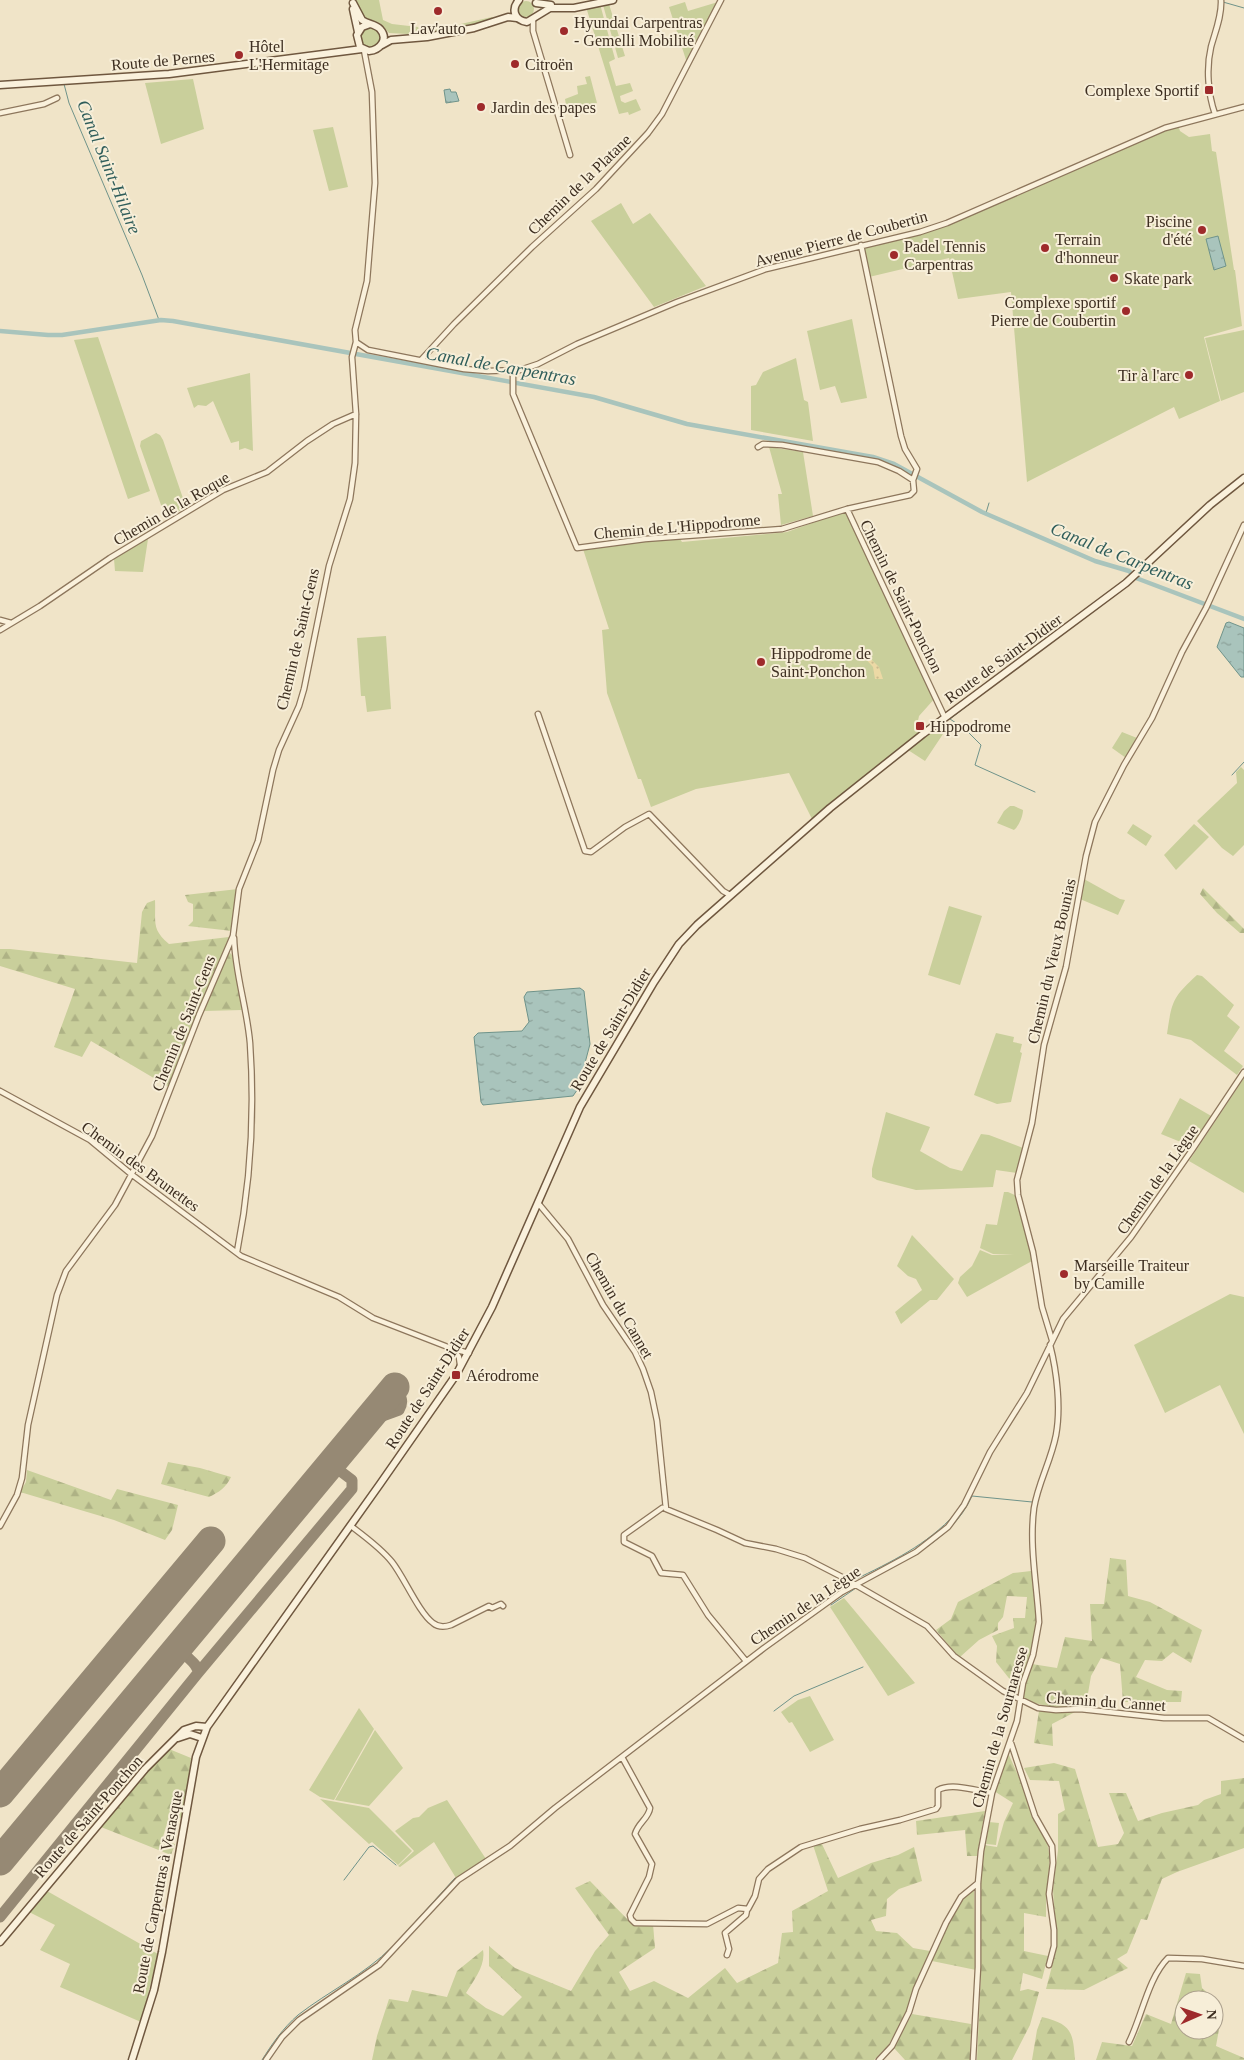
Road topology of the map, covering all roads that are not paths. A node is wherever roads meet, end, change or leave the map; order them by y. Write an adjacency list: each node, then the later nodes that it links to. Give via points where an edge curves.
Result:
1 (519, 0): 8 (main road)
2 (594, 0): 7 (main road, via 569,6 546,6)
3 (613, 0): 9 (main road, via 574,8 550,8)
4 (721, 0): 32 (street, Chemin de la Platane, via 662,114 648,134)
5 (1221, 0): 28 (street, via 1209,65 1210,99)
6 (352, 2): 13 (main road, via 360,18); 15 (main road)
7 (534, 2): 9 (main road, via 538,9)
8 (514, 7): 10 (main road); 11 (main road)
9 (535, 17): 12 (main road); 14 (street)
10 (517, 18): 11 (main road); 12 (main road)
11 (496, 20): 17 (main road, via 441,35)
12 (524, 22): 14 (street)
13 (370, 24): 15 (main road); 16 (main road)
14 (533, 31): 29 (street)
15 (358, 32): 18 (main road)
16 (382, 32): 17 (main road); 19 (main road)
17 (408, 38): 19 (main road)
18 (357, 39): 20 (main road); 21 (main road)
19 (382, 45): 22 (main road)
20 (363, 50): 21 (main road, Route de Pernes); 22 (main road); 23 (street, Chemin de Saint-Gens)
21 (344, 51): 24 (main road, Route de Pernes, via 219,69)
22 (374, 51): 23 (street)
23 (368, 65): 31 (street, Chemin de Saint-Gens, via 373,99 375,183 367,274 355,330)
24 (0, 85)
25 (57, 98): 27 (street)
26 (1244, 107): 28 (street, Avenue Pierre de Coubertin)
27 (0, 113)
28 (1215, 114): 30 (street, Avenue Pierre de Coubertin, via 1165,128 947,223)
29 (570, 156)
30 (861, 245): 33 (street, Avenue Pierre de Coubertin, via 766,269 677,302 538,364); 37 (street, Chemin de Saint-Ponchon, via 901,436 917,469)
31 (356, 342): 32 (street, Avenue Pierre de Coubertin, via 368,350); 34 (street, Chemin de Saint-Gens, via 352,353)
32 (421, 360): 33 (street, Avenue Pierre de Coubertin, via 476,370)
33 (513, 370): 38 (street, Chemin de L'Hippodrome, via 513,394 577,548 645,539 782,529)
34 (356, 414): 41 (street, Chemin de la Roque, via 327,428 267,472 223,490 110,558); 46 (street, Chemin de Saint-Gens, via 350,499 329,566 299,706 279,750 258,841 239,889)
35 (758, 447): 37 (street, via 762,444 782,445 878,462)
36 (1244, 478): 44 (main road, Route de Saint-Didier, via 1135,575)
37 (913, 479): 38 (street, Chemin de Saint-Ponchon, via 912,495)
38 (847, 509): 44 (street, Chemin de Saint-Ponchon)
39 (1244, 525): 52 (street, Chemin du Vieux Bounias, via 1152,718 1096,822 1086,856 1065,973 1044,1045 1032,1123 1017,1187)
40 (0, 620): 41 (street)
41 (11, 623): 42 (street, Chemin de la Roque)
42 (0, 630)
43 (538, 714): 45 (street, via 585,851 591,852 649,814)
44 (945, 718): 45 (main road, Route de Saint-Didier, via 830,808)
45 (730, 895): 50 (main road, Route de Saint-Didier, via 672,953 580,1107)
46 (234, 936): 49 (street, Chemin de Saint-Gens, via 152,1136); 51 (street, via 234,957 250,1042 253,1118 249,1184)
47 (1244, 1072): 52 (street, Chemin de la Lègue, via 1131,1237 1064,1319)
48 (0, 1091): 49 (street, Chemin des Brunettes, via 90,1140)
49 (132, 1174): 51 (street, Chemin des Brunettes); 57 (street, Chemin de Saint-Gens, via 115,1205 66,1271 56,1301 28,1425 22,1478 17,1495)
50 (538, 1203): 54 (main road, Route de Saint-Didier); 60 (street, Chemin du Cannet, via 568,1239 603,1305 643,1369 657,1421 666,1509 745,1543 805,1558)
51 (237, 1252): 53 (street, Chemin des Brunettes, via 339,1297 373,1318)
52 (1051, 1343): 60 (street, Chemin de la Lègue, via 1027,1394 990,1452 959,1514 916,1552); 63 (street, Chemin de la Sournaresse, via 1058,1420 1034,1508 1032,1537 1039,1622)
53 (455, 1350): 54 (street, Chemin des Brunettes); 55 (street)
54 (468, 1354): 55 (main road, Route de Saint-Didier)
55 (460, 1367): 59 (main road, Route de Saint-Didier)
56 (662, 1508): 62 (street, via 630,1529 624,1535 624,1542 652,1556 661,1573 683,1575 708,1615)
57 (2, 1517): 58 (street, Chemin de Saint-Gens)
58 (0, 1526)
59 (351, 1526): 61 (street, via 391,1560 432,1623 445,1627 490,1606); 64 (main road, Route de Saint-Didier)
60 (855, 1584): 62 (street, Chemin de la Lègue); 63 (street, Chemin du Cannet, via 928,1626 954,1656)
61 (504, 1606)
62 (746, 1661): 70 (street, Chemin de la Lègue)
63 (1020, 1701): 67 (street, Chemin du Cannet, via 1056,1710 1208,1718); 68 (street, Chemin de la Sournaresse)
64 (207, 1727): 65 (main road, Route de Saint-Ponchon, via 189,1727); 66 (main road, Route de Saint-Didier)
65 (177, 1738): 66 (main road, via 194,1734); 74 (main road, Route de Saint-Ponchon, via 145,1769)
66 (202, 1738): 69 (main road, Route de Saint-Didier)
67 (1244, 1739)
68 (1010, 1743): 71 (street, Chemin de la Sournaresse); 76 (street, via 1035,1816 1052,1846 1049,1894 1054,1946)
69 (196, 1757): 79 (main road, Route de Carpentras à Venasque, via 154,1990)
70 (622, 1757): 73 (street, via 650,1808 635,1834 650,1858 651,1870 630,1915 632,1921 700,1925 738,1908); 80 (street, Chemin de la Lègue, via 510,1846 458,1880 379,1964 299,2020)
71 (992, 1793): 72 (street, Chemin de la Sournaresse); 73 (street, via 942,1788 938,1790 936,1810 801,1847 759,1879)
72 (978, 1883): 81 (street, via 961,1897 946,1923 905,2020 892,2046); 82 (street, Chemin de la Sournaresse)
73 (747, 1910): 75 (street, via 746,1915 725,1933 730,1949)
74 (0, 1942)
75 (727, 1955)
76 (1049, 1965)
77 (1244, 1966): 78 (street, via 1202,1959 1168,1958 1156,1973)
78 (1130, 2042)
79 (132, 2060)
80 (266, 2060)
81 (879, 2060)
82 (973, 2060)

